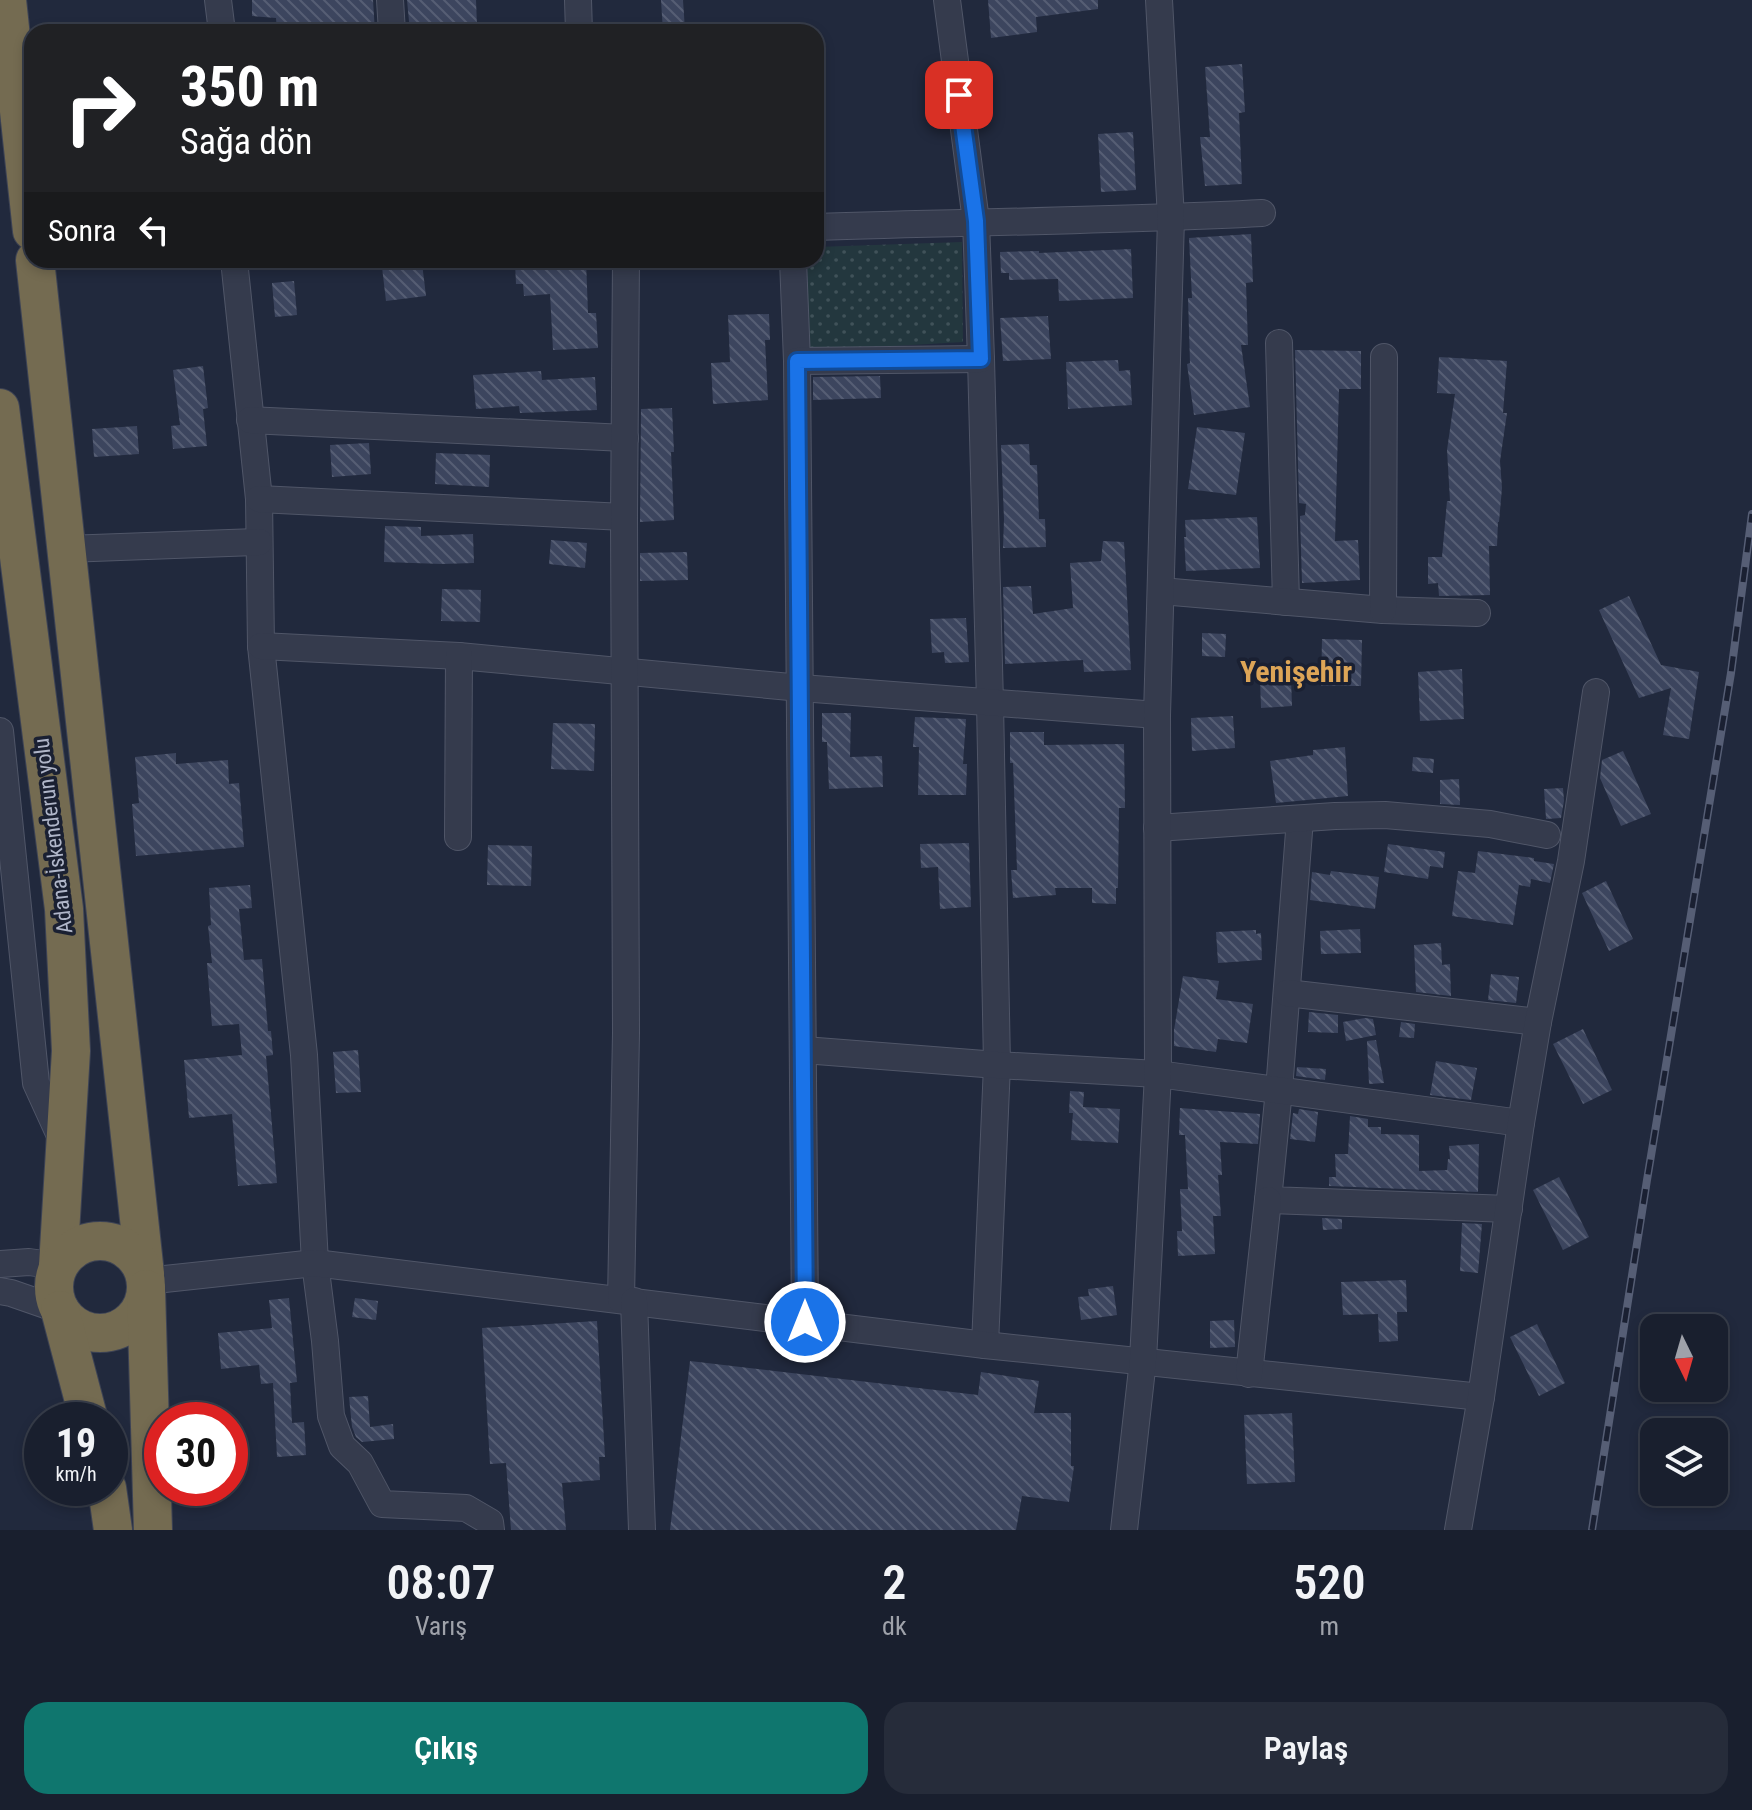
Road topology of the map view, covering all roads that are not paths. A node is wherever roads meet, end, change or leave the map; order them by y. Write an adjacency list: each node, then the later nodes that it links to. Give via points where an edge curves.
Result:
1 (7, 0): 10 (highway)
2 (218, 0): 7 (street)
3 (390, 0): 8 (street)
4 (578, 0): 9 (street)
5 (947, 0): 13 (street)
6 (1159, 0): 12 (street)
7 (221, 24)
8 (392, 24)
9 (579, 24)
10 (24, 157)
11 (1262, 213): 12 (street)
12 (1171, 218): 13 (street); 30 (street)
13 (976, 221): 14 (street); 21 (street)
14 (824, 227)
15 (36, 268): 29 (highway)
16 (235, 268): 23 (street)
17 (626, 268): 25 (street)
18 (793, 268): 22 (street)
19 (1279, 343): 31 (street)
20 (1384, 357): 32 (street)
21 (981, 359): 22 (street); 39 (street)
22 (797, 361): 37 (street)
23 (250, 420): 25 (street); 26 (street)
24 (2, 433): 53 (highway, Adana-İskenderun yolu, via 64,909 71,1051)
25 (625, 438): 27 (street)
26 (259, 499): 27 (street); 28 (street)
27 (624, 517): 36 (street)
28 (259, 542): 29 (street); 34 (street)
29 (66, 549): 59 (highway)
30 (1161, 591): 31 (street); 40 (street)
31 (1286, 602): 32 (street)
32 (1383, 610): 33 (street)
33 (1477, 613)
34 (261, 646): 35 (street); 56 (street, via 304,1055)
35 (459, 656): 36 (street); 45 (street)
36 (624, 671): 37 (street); 61 (street)
37 (801, 688): 39 (street); 48 (street)
38 (1596, 692): 47 (street, via 1571,861)
39 (990, 703): 40 (street); 49 (street)
40 (1157, 715): 43 (street)
41 (0, 731): 53 (street, via 36,1083)
42 (1300, 819): 43 (street); 44 (street, via 1385,815); 46 (street)
43 (1157, 828): 50 (street)
44 (1547, 835)
45 (458, 837)
46 (1287, 993): 47 (street); 51 (street)
47 (1538, 1022): 52 (street)
48 (804, 1050): 49 (street); 63 (street)
49 (997, 1065): 50 (street); 64 (street)
50 (1158, 1074): 51 (street); 65 (street)
51 (1279, 1090): 52 (street); 54 (street)
52 (1521, 1123): 55 (street)
53 (65, 1146): 58 (highway, Adana-İskenderun yolu)
54 (1268, 1200): 55 (street); 66 (street)
55 (1509, 1209): 67 (street)
56 (315, 1263): 59 (street); 61 (street); 72 (street, via 331,1416 342,1446 360,1463 382,1504 466,1508 490,1522)
57 (0, 1264): 58 (street)
58 (58, 1266): 59 (highway, via 81,1244 112,1242 138,1260); 62 (highway, via 54,1296)
59 (146, 1281): 62 (highway, via 136,1316 111,1332 82,1329); 71 (highway)
60 (0, 1291): 62 (street)
61 (628, 1300): 63 (street); 73 (street)
62 (60, 1310): 68 (highway)
63 (805, 1322): 64 (street)
64 (985, 1345): 65 (street)
65 (1143, 1360): 66 (street); 74 (street)
66 (1249, 1374): 67 (street)
67 (1481, 1397): 75 (street)
68 (84, 1402)
69 (110, 1506): 70 (highway)
70 (113, 1530)
71 (153, 1530)
72 (491, 1530)
73 (642, 1530)
74 (1124, 1530)
75 (1458, 1530)

